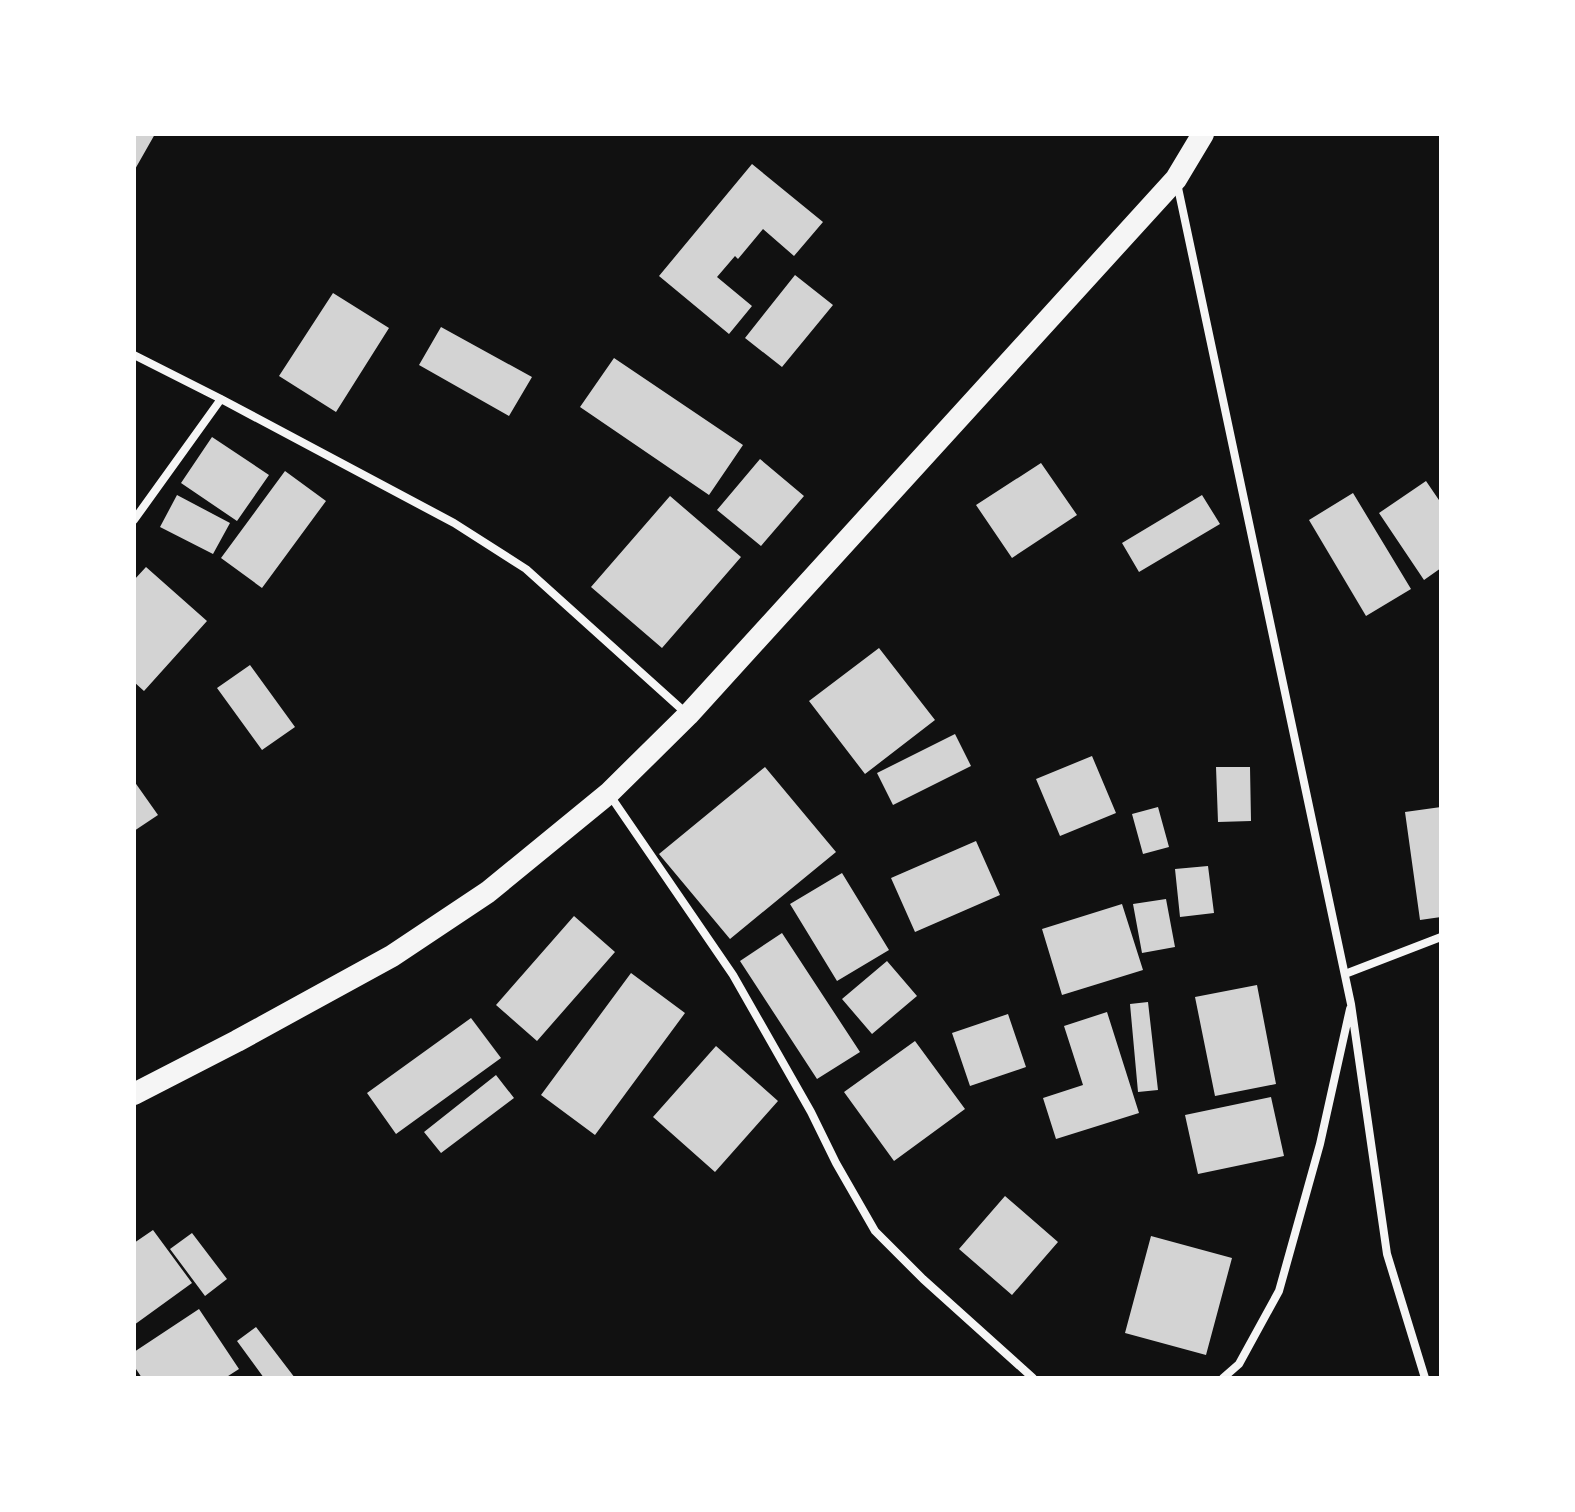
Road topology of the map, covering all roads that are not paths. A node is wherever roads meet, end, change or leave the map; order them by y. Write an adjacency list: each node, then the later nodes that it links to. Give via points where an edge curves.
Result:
1 (1203, 134): 2 (highway)
2 (1176, 179): 6 (highway); 9 (street)
3 (134, 355): 4 (street)
4 (221, 399): 5 (street); 6 (street, via 454,523 526,569)
5 (134, 520)
6 (688, 715): 7 (highway)
7 (609, 793): 11 (highway, via 488,892 392,956); 12 (street, via 733,975 875,1231)
8 (1441, 937): 9 (street)
9 (1345, 974): 10 (street)
10 (1351, 1004): 13 (street, via 1279,1291 1239,1364); 14 (street, via 1387,1254)
11 (134, 1094)
12 (1033, 1378)
13 (1223, 1378)
14 (1425, 1378)

